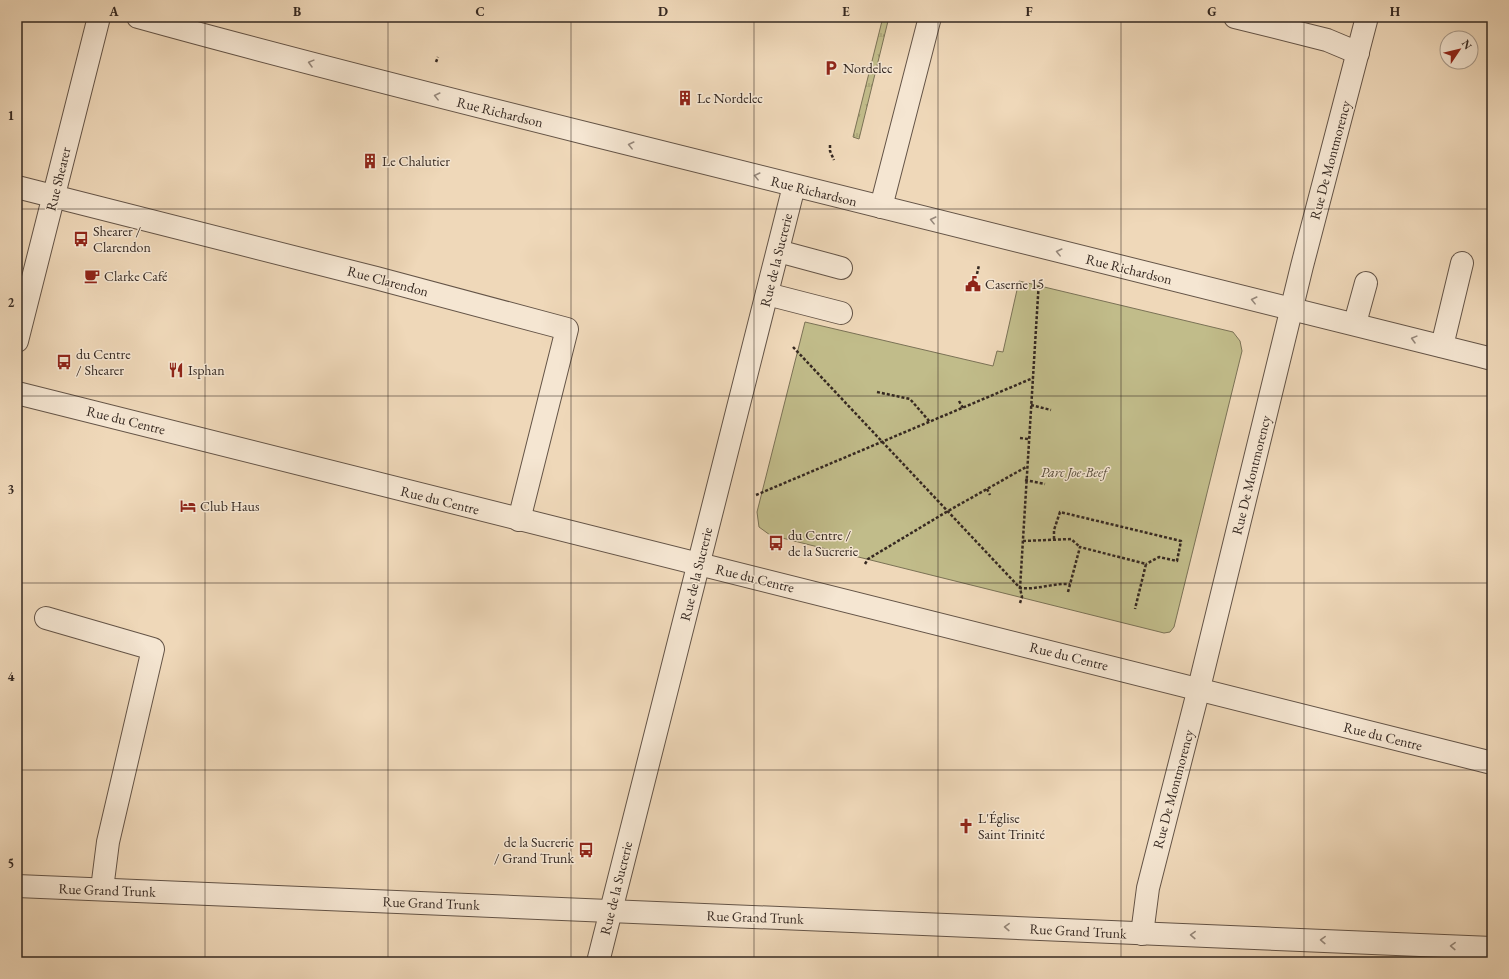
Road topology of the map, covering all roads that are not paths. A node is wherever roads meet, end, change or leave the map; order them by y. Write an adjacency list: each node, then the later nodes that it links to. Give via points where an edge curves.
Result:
1 (99, 17): 9 (street, Rue Shearer)
2 (138, 17): 7 (street, Rue Richardson, one-way to 2)
3 (930, 17): 10 (street)
4 (1235, 17): 6 (street, via 1327,40)
5 (1367, 17): 6 (street, Rue De Montmorency)
6 (1358, 53): 16 (street, Rue De Montmorency)
7 (794, 186): 10 (street, Rue Richardson); 11 (street, Rue de la Sucrerie)
8 (17, 187): 9 (street, Rue Clarendon)
9 (54, 196): 19 (street, Rue Shearer); 23 (street, Rue Clarendon, via 567,329)
10 (882, 207): 16 (street, Rue Richardson, one-way to 10)
11 (778, 251): 13 (street); 15 (street, Rue de la Sucrerie)
12 (1462, 264): 20 (street)
13 (841, 268)
14 (1366, 283): 18 (street)
15 (767, 294): 17 (street); 24 (street, Rue de la Sucrerie)
16 (1292, 308): 18 (street, Rue Richardson); 26 (street, Rue De Montmorency)
17 (841, 313)
18 (1355, 323): 20 (street, Rue Richardson, one-way to 18)
19 (17, 341)
20 (1442, 346): 21 (street, Rue Richardson)
21 (1492, 359)
22 (17, 393): 23 (street, Rue du Centre)
23 (519, 520): 24 (street, Rue du Centre)
24 (698, 564): 26 (street, Rue du Centre); 30 (street, Rue de la Sucrerie)
25 (46, 618): 29 (street, via 153,649 108,842)
26 (1199, 688): 27 (street, Rue du Centre); 31 (street, Rue De Montmorency, via 1148,888)
27 (1492, 763)
28 (17, 886): 29 (street, Rue Grand Trunk)
29 (102, 889): 30 (street, Rue Grand Trunk)
30 (610, 911): 31 (street, Rue Grand Trunk, one-way to 30); 33 (street, Rue de la Sucrerie)
31 (1142, 934): 32 (street, Rue Grand Trunk, one-way to 31)
32 (1492, 948)
33 (598, 962)

